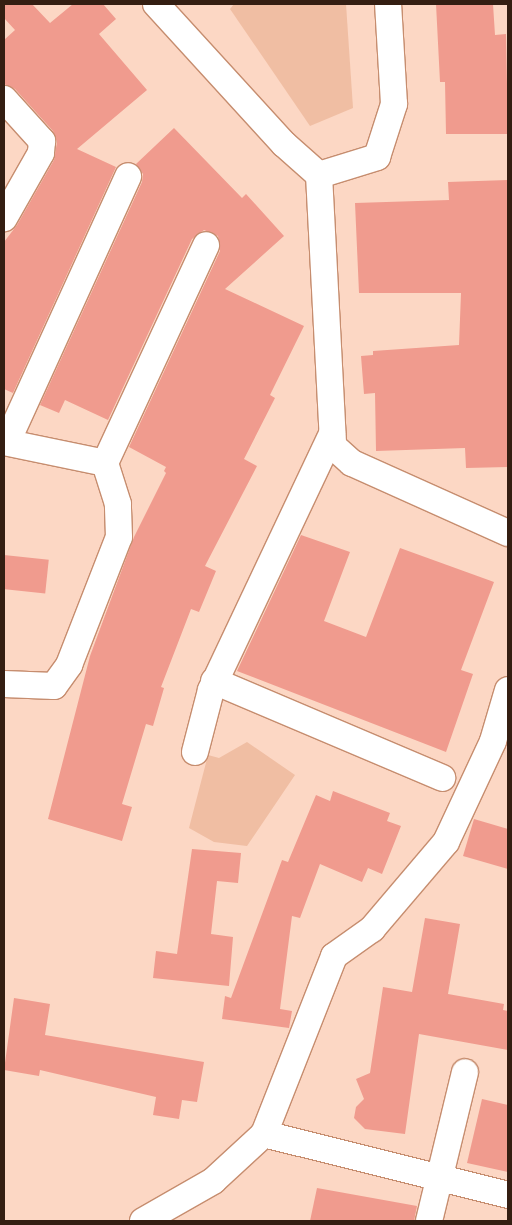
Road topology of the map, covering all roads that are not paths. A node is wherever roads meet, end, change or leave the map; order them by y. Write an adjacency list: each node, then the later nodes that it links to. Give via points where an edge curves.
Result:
1 (156, 4): 4 (street, via 284,144)
2 (388, 4): 4 (street, via 394,104 377,157)
3 (4, 99): 6 (street, via 42,141 41,153)
4 (319, 175): 8 (street)
5 (128, 176): 9 (street)
6 (4, 218)
7 (206, 245): 10 (street)
8 (332, 434): 11 (street, via 333,446 352,463); 12 (street)
9 (5, 442): 10 (street)
10 (105, 463): 13 (street, via 118,504 119,537 69,665 54,686)
11 (508, 533)
12 (214, 681): 15 (street); 16 (street)
13 (4, 684)
14 (508, 690): 18 (street, via 493,741 446,842 372,929 334,956)
15 (195, 752)
16 (442, 778)
17 (465, 1072): 19 (street)
18 (264, 1134): 19 (street); 21 (street, via 213,1181)
19 (438, 1178): 20 (street); 22 (street)
20 (508, 1195)
21 (144, 1221)
22 (429, 1221)

